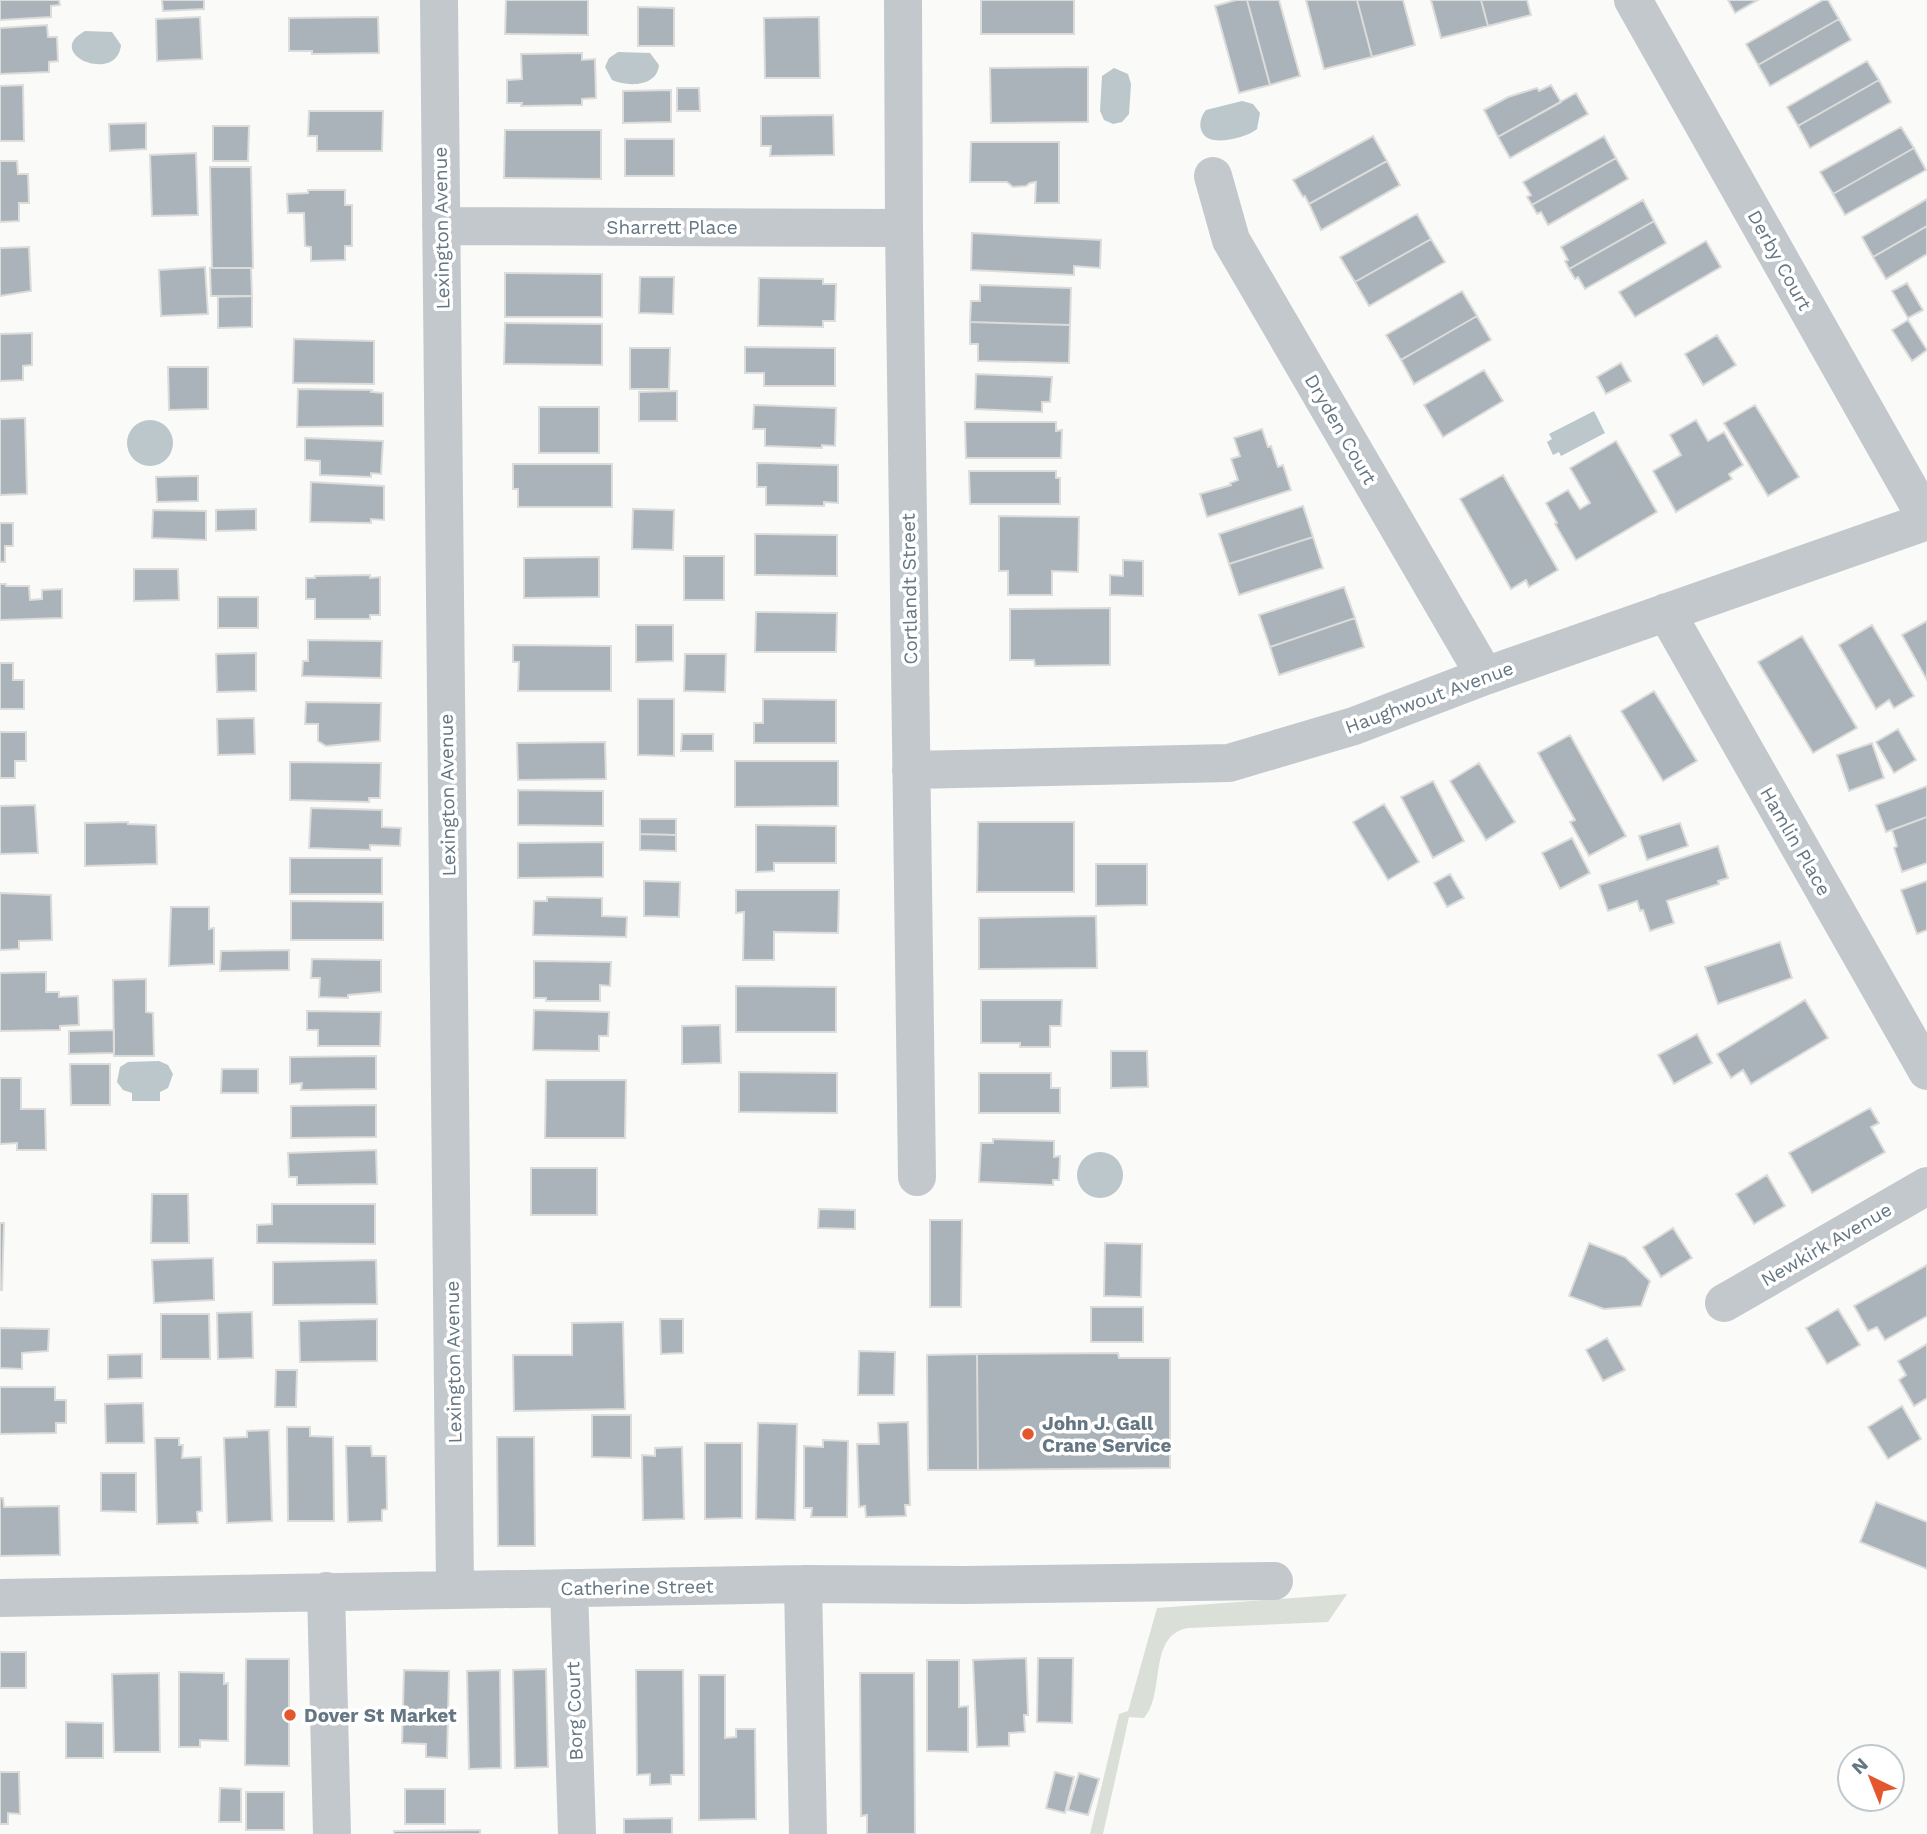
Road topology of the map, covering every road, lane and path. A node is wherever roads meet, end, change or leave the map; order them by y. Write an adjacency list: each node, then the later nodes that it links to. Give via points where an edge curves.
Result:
1 (439, 0): 5 (street, Lexington Avenue)
2 (903, 0): 6 (street, Cortlandt Street)
3 (1633, 0): 7 (street, Derby Court)
4 (1213, 176): 9 (street, Dryden Court, via 1231,240)
5 (441, 226): 6 (street, Sharrett Place); 18 (street, Lexington Avenue)
6 (904, 228): 10 (street, Cortlandt Street)
7 (1927, 521): 8 (street, Haughwout Avenue)
8 (1666, 612): 9 (street, Haughwout Avenue); 11 (street, Hamlin Place)
9 (1485, 676): 10 (street, Haughwout Avenue, via 1354,726 1229,764)
10 (911, 770): 12 (street, Cortlandt Street)
11 (1927, 1071)
12 (917, 1177)
13 (1927, 1186): 14 (street, Newkirk Avenue)
14 (1724, 1303)
15 (1274, 1581): 16 (street, Catherine Street)
16 (803, 1584): 17 (street, Catherine Street); 23 (street)
17 (569, 1588): 18 (street, Catherine Street); 22 (street, Borg Court)
18 (455, 1589): 19 (street, Catherine Street)
19 (326, 1591): 20 (street, Catherine Street); 21 (street)
20 (0, 1598)
21 (332, 1834)
22 (577, 1834)
23 (808, 1834)

